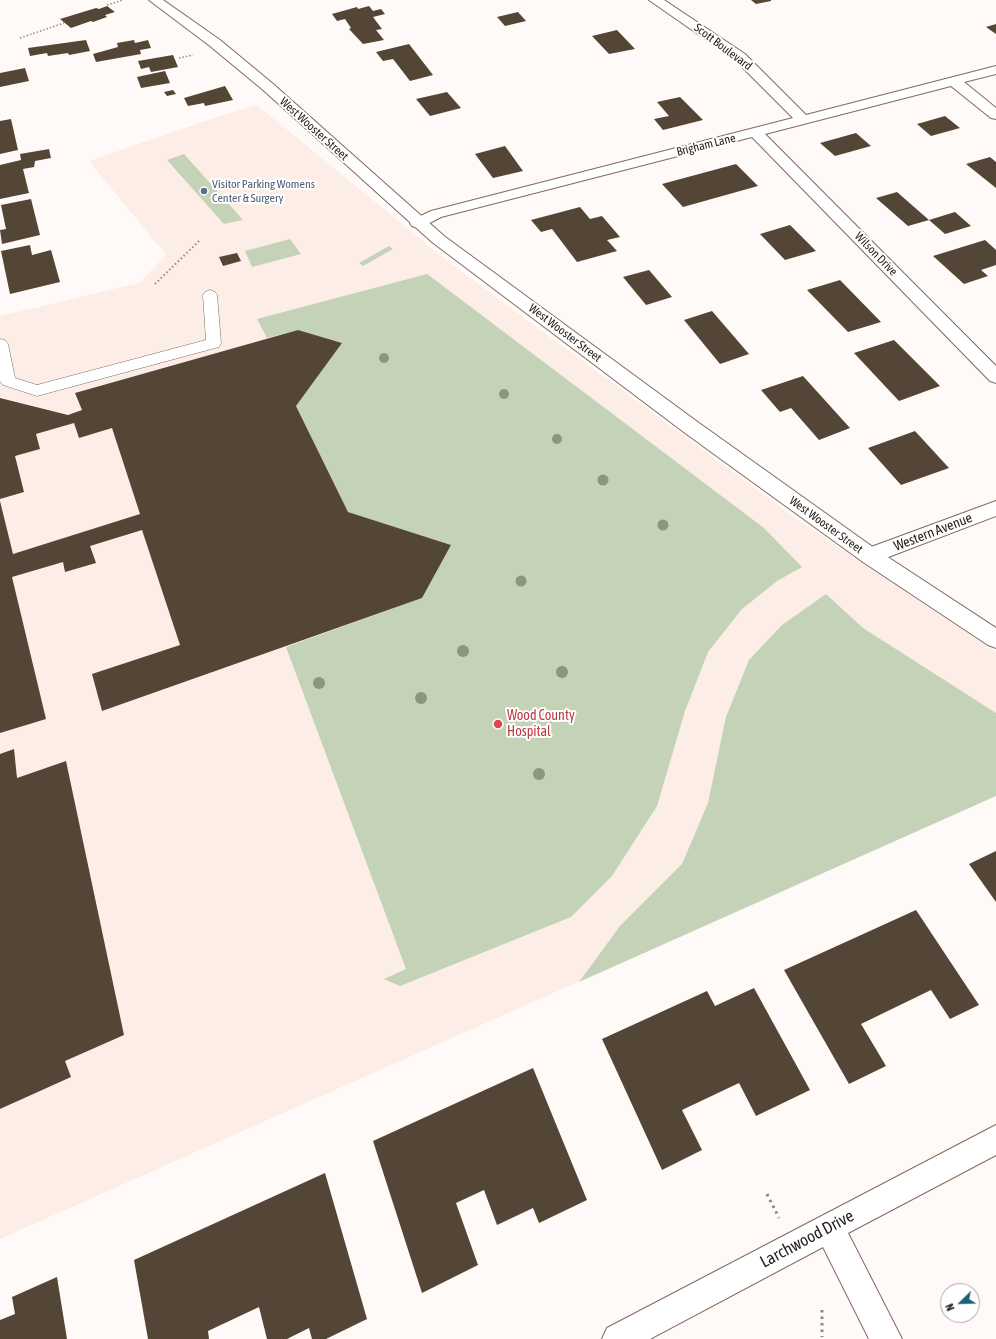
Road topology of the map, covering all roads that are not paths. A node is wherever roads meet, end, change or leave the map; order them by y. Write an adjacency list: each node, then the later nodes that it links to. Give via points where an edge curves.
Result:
1 (155, 0): 8 (street, West Wooster Street, via 215,43 267,86)
2 (655, 0): 6 (street, Scott Boulevard, via 740,58)
3 (996, 70): 4 (street, Brigham Lane)
4 (953, 80): 5 (street); 6 (street, Brigham Lane)
5 (996, 115)
6 (802, 118): 7 (street, Brigham Lane)
7 (755, 132): 8 (street, Brigham Lane, via 436,214); 11 (street, Wilson Drive)
8 (418, 222): 13 (street, West Wooster Street, via 686,423)
9 (210, 295): 10 (lane, via 214,343 37,391 8,381)
10 (0, 344)
11 (996, 377)
12 (996, 508): 13 (street, Western Avenue)
13 (870, 556): 14 (street, West Wooster Street)
14 (996, 639)
15 (996, 1139): 16 (street, Larchwood Drive)
16 (829, 1228): 17 (street, Larchwood Drive); 18 (street)
17 (618, 1339)
18 (886, 1339)

